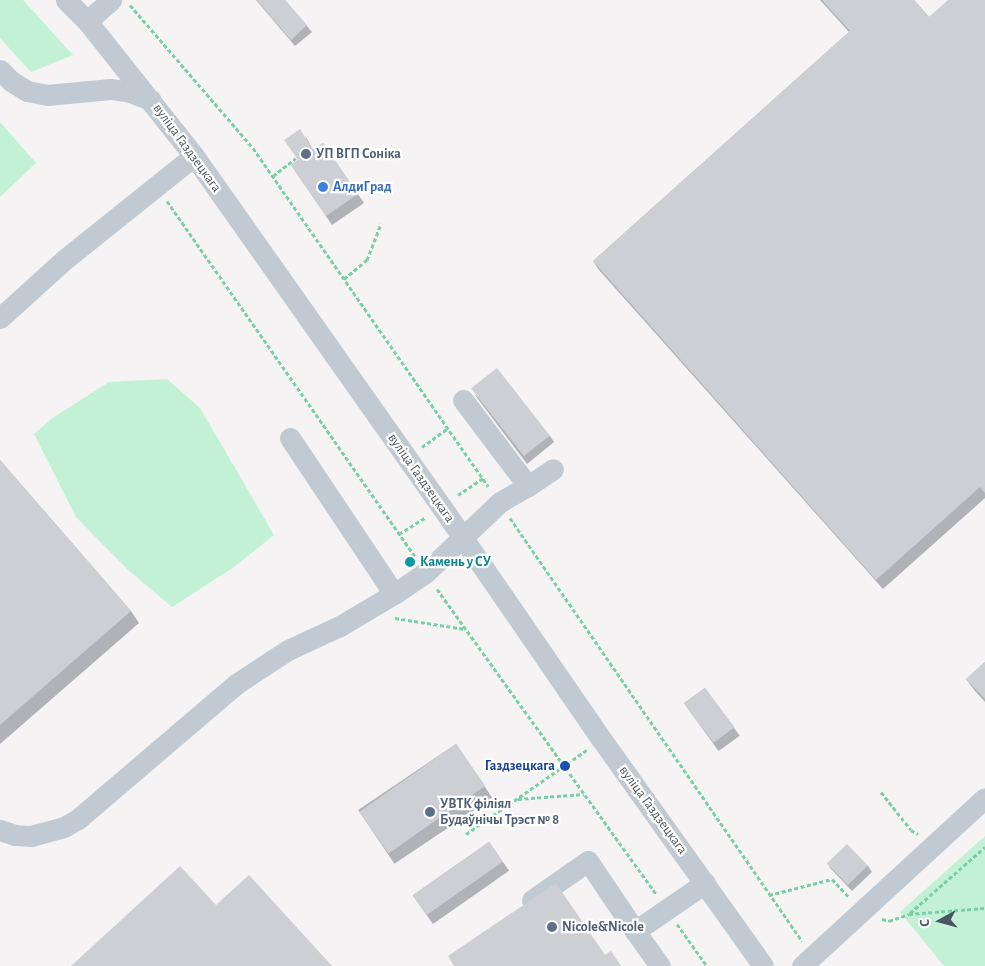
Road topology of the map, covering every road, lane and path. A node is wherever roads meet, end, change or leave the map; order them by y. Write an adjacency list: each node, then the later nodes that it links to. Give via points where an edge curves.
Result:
1 (66, 0): 4 (street, вуліца Газдзецкага)
2 (111, 0): 4 (street)
3 (126, 0): 9 (path, via 253,148)
4 (87, 21): 6 (street, вуліца Газдзецкага)
5 (0, 70): 6 (street, via 27,91 47,95 111,90 130,92)
6 (151, 100): 7 (street, вуліца Газдзецкага)
7 (194, 156): 10 (street); 17 (street, вуліца Газдзецкага)
8 (296, 158): 9 (path)
9 (272, 176): 12 (path)
10 (156, 186): 13 (street, via 64,260); 22 (path)
11 (381, 224): 12 (path, via 368,260)
12 (344, 279): 15 (path)
13 (0, 318)
14 (463, 400): 19 (street)
15 (448, 428): 17 (path); 20 (path)
16 (290, 438): 23 (street)
17 (407, 458): 21 (street, вуліца Газдзецкага)
18 (553, 468): 19 (street)
19 (528, 486): 20 (street)
20 (500, 502): 21 (street); 41 (path, via 769,896)
21 (463, 538): 22 (street); 26 (street, вуліца Газдзецкага)
22 (425, 573): 23 (street); 25 (path)
23 (394, 594): 24 (street)
24 (364, 613): 25 (path); 32 (street, via 288,650 236,684 78,819 64,827 31,836)
25 (466, 629): 27 (path)
26 (602, 740): 27 (path); 36 (street, вуліца Газдзецкага)
27 (565, 766): 29 (path); 31 (path)
28 (881, 792): 34 (path, via 911,830)
29 (585, 794): 31 (path); 38 (path)
30 (985, 798): 41 (street)
31 (516, 800): 33 (path)
32 (0, 830)
33 (466, 834)
34 (921, 836)
35 (985, 847): 39 (path)
36 (705, 883): 38 (street); 44 (street, вуліца Газдзецкага)
37 (520, 908): 40 (street, via 588,861)
38 (667, 910): 40 (street); 43 (path)
39 (909, 914)
40 (634, 931): 42 (street)
41 (808, 962)
42 (660, 966)
43 (707, 966)
44 (764, 966)

